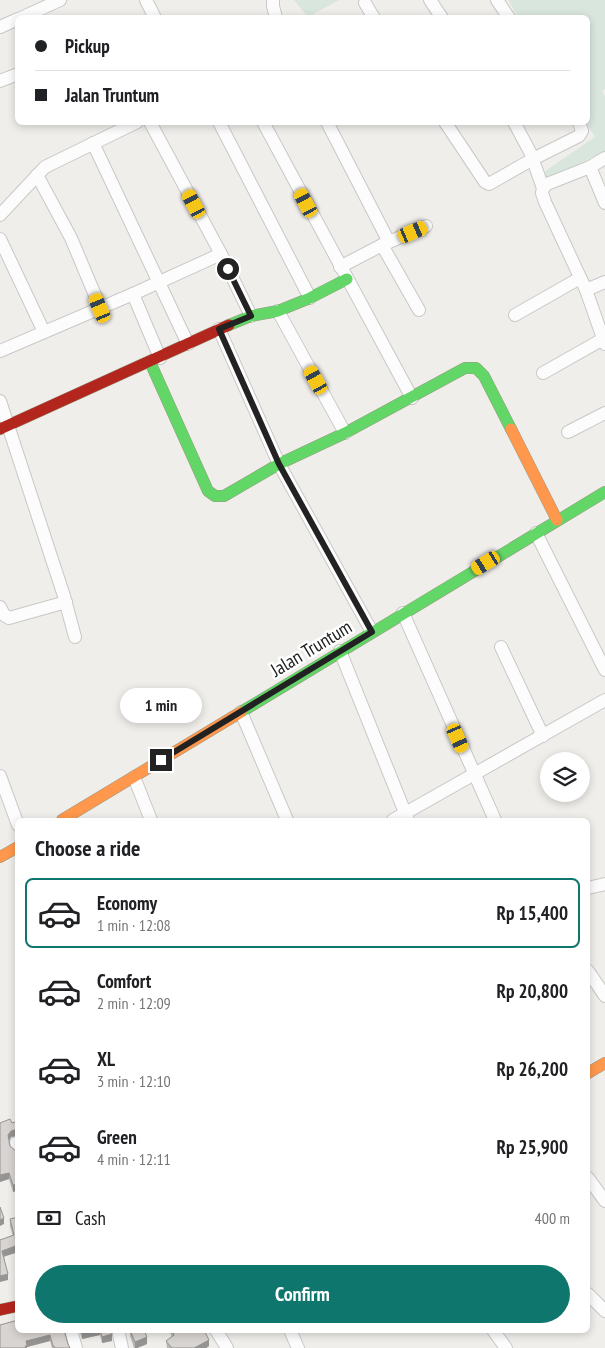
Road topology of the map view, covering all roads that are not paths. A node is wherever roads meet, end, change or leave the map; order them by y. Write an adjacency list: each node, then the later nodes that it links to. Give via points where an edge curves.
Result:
1 (60, 0): 7 (street)
2 (146, 0): 8 (street)
3 (273, 0): 9 (street)
4 (430, 0): 11 (street)
5 (497, 0): 12 (street)
6 (364, 3): 10 (street)
7 (28, 15)
8 (151, 15)
9 (275, 15)
10 (372, 15)
11 (440, 15)
12 (508, 15)
13 (15, 20): 14 (street)
14 (0, 27)
15 (15, 75): 16 (street)
16 (0, 81)
17 (131, 125): 25 (street)
18 (152, 125): 36 (street)
19 (221, 125): 44 (street)
20 (265, 125): 37 (street)
21 (328, 125): 35 (street)
22 (448, 125): 27 (street, via 489,184)
23 (516, 125): 27 (street)
24 (579, 125): 27 (street, via 582,131 579,136)
25 (93, 143): 29 (street); 40 (street)
26 (605, 158): 28 (street)
27 (533, 159): 30 (street)
28 (590, 168): 30 (street); 31 (street)
29 (37, 175): 32 (street); 45 (street, via 71,238)
30 (543, 188): 38 (street, via 545,202)
31 (605, 203)
32 (0, 215)
33 (426, 226): 35 (street)
34 (0, 239): 51 (street)
35 (385, 244): 37 (street); 46 (street)
36 (221, 254): 40 (street); 48 (street)
37 (340, 267): 39 (street)
38 (580, 278): 42 (street); 49 (street)
39 (347, 280): 44 (street); 58 (street)
40 (160, 282): 43 (street); 53 (street)
41 (605, 282): 42 (street)
42 (586, 290): 52 (street)
43 (133, 294): 45 (street); 55 (street)
44 (310, 298): 47 (street)
45 (100, 308): 51 (street)
46 (420, 310)
47 (278, 311): 48 (street); 63 (street)
48 (251, 316): 50 (street)
49 (515, 316)
50 (219, 329): 53 (street); 64 (street)
51 (44, 332): 54 (street)
52 (604, 342): 57 (street)
53 (188, 344): 55 (street)
54 (0, 351)
55 (155, 360): 61 (street); 64 (street, via 208,491 224,496)
56 (466, 368): 58 (street); 66 (street, via 487,388)
57 (543, 373)
58 (412, 398): 63 (street)
59 (0, 401): 61 (street)
60 (605, 413): 62 (street)
61 (4, 428): 68 (street)
62 (568, 432)
63 (345, 433): 64 (street)
64 (279, 464): 71 (street)
65 (605, 492): 66 (street, Jalan Truntum)
66 (555, 522): 67 (street, Jalan Truntum)
67 (536, 533): 70 (street, Jalan Truntum); 75 (street)
68 (66, 602): 69 (street, via 9,618); 72 (street)
69 (0, 607)
70 (403, 613): 71 (street, Jalan Truntum); 79 (street)
71 (372, 632): 74 (street, Jalan Truntum)
72 (75, 637)
73 (501, 647): 78 (street)
74 (340, 651): 77 (street, Jalan Truntum); 82 (street)
75 (605, 670)
76 (605, 700): 78 (street)
77 (241, 712): 81 (street, Jalan Truntum); 86 (street)
78 (543, 736): 79 (street)
79 (474, 774): 82 (street); 87 (street)
80 (0, 776): 83 (street)
81 (134, 777): 84 (street, Jalan Truntum); 85 (street)
82 (407, 817)
83 (15, 818)
84 (65, 818)
85 (150, 818)
86 (286, 818)
87 (494, 818)
88 (15, 849): 89 (street)
89 (0, 857)
90 (605, 884): 91 (street)
91 (590, 888)
92 (590, 974): 93 (street)
93 (605, 996)
94 (605, 1063): 95 (street)
95 (590, 1072)
96 (590, 1181): 97 (street)
97 (605, 1201)
98 (590, 1296): 101 (street)
99 (15, 1307): 100 (street)
100 (0, 1310)
101 (605, 1311)
102 (72, 1333): 107 (street)
103 (119, 1333): 108 (street)
104 (218, 1333): 109 (street)
105 (291, 1333): 110 (street)
106 (495, 1333): 111 (street)
107 (76, 1348)
108 (122, 1348)
109 (227, 1348)
110 (298, 1348)
111 (506, 1348)

